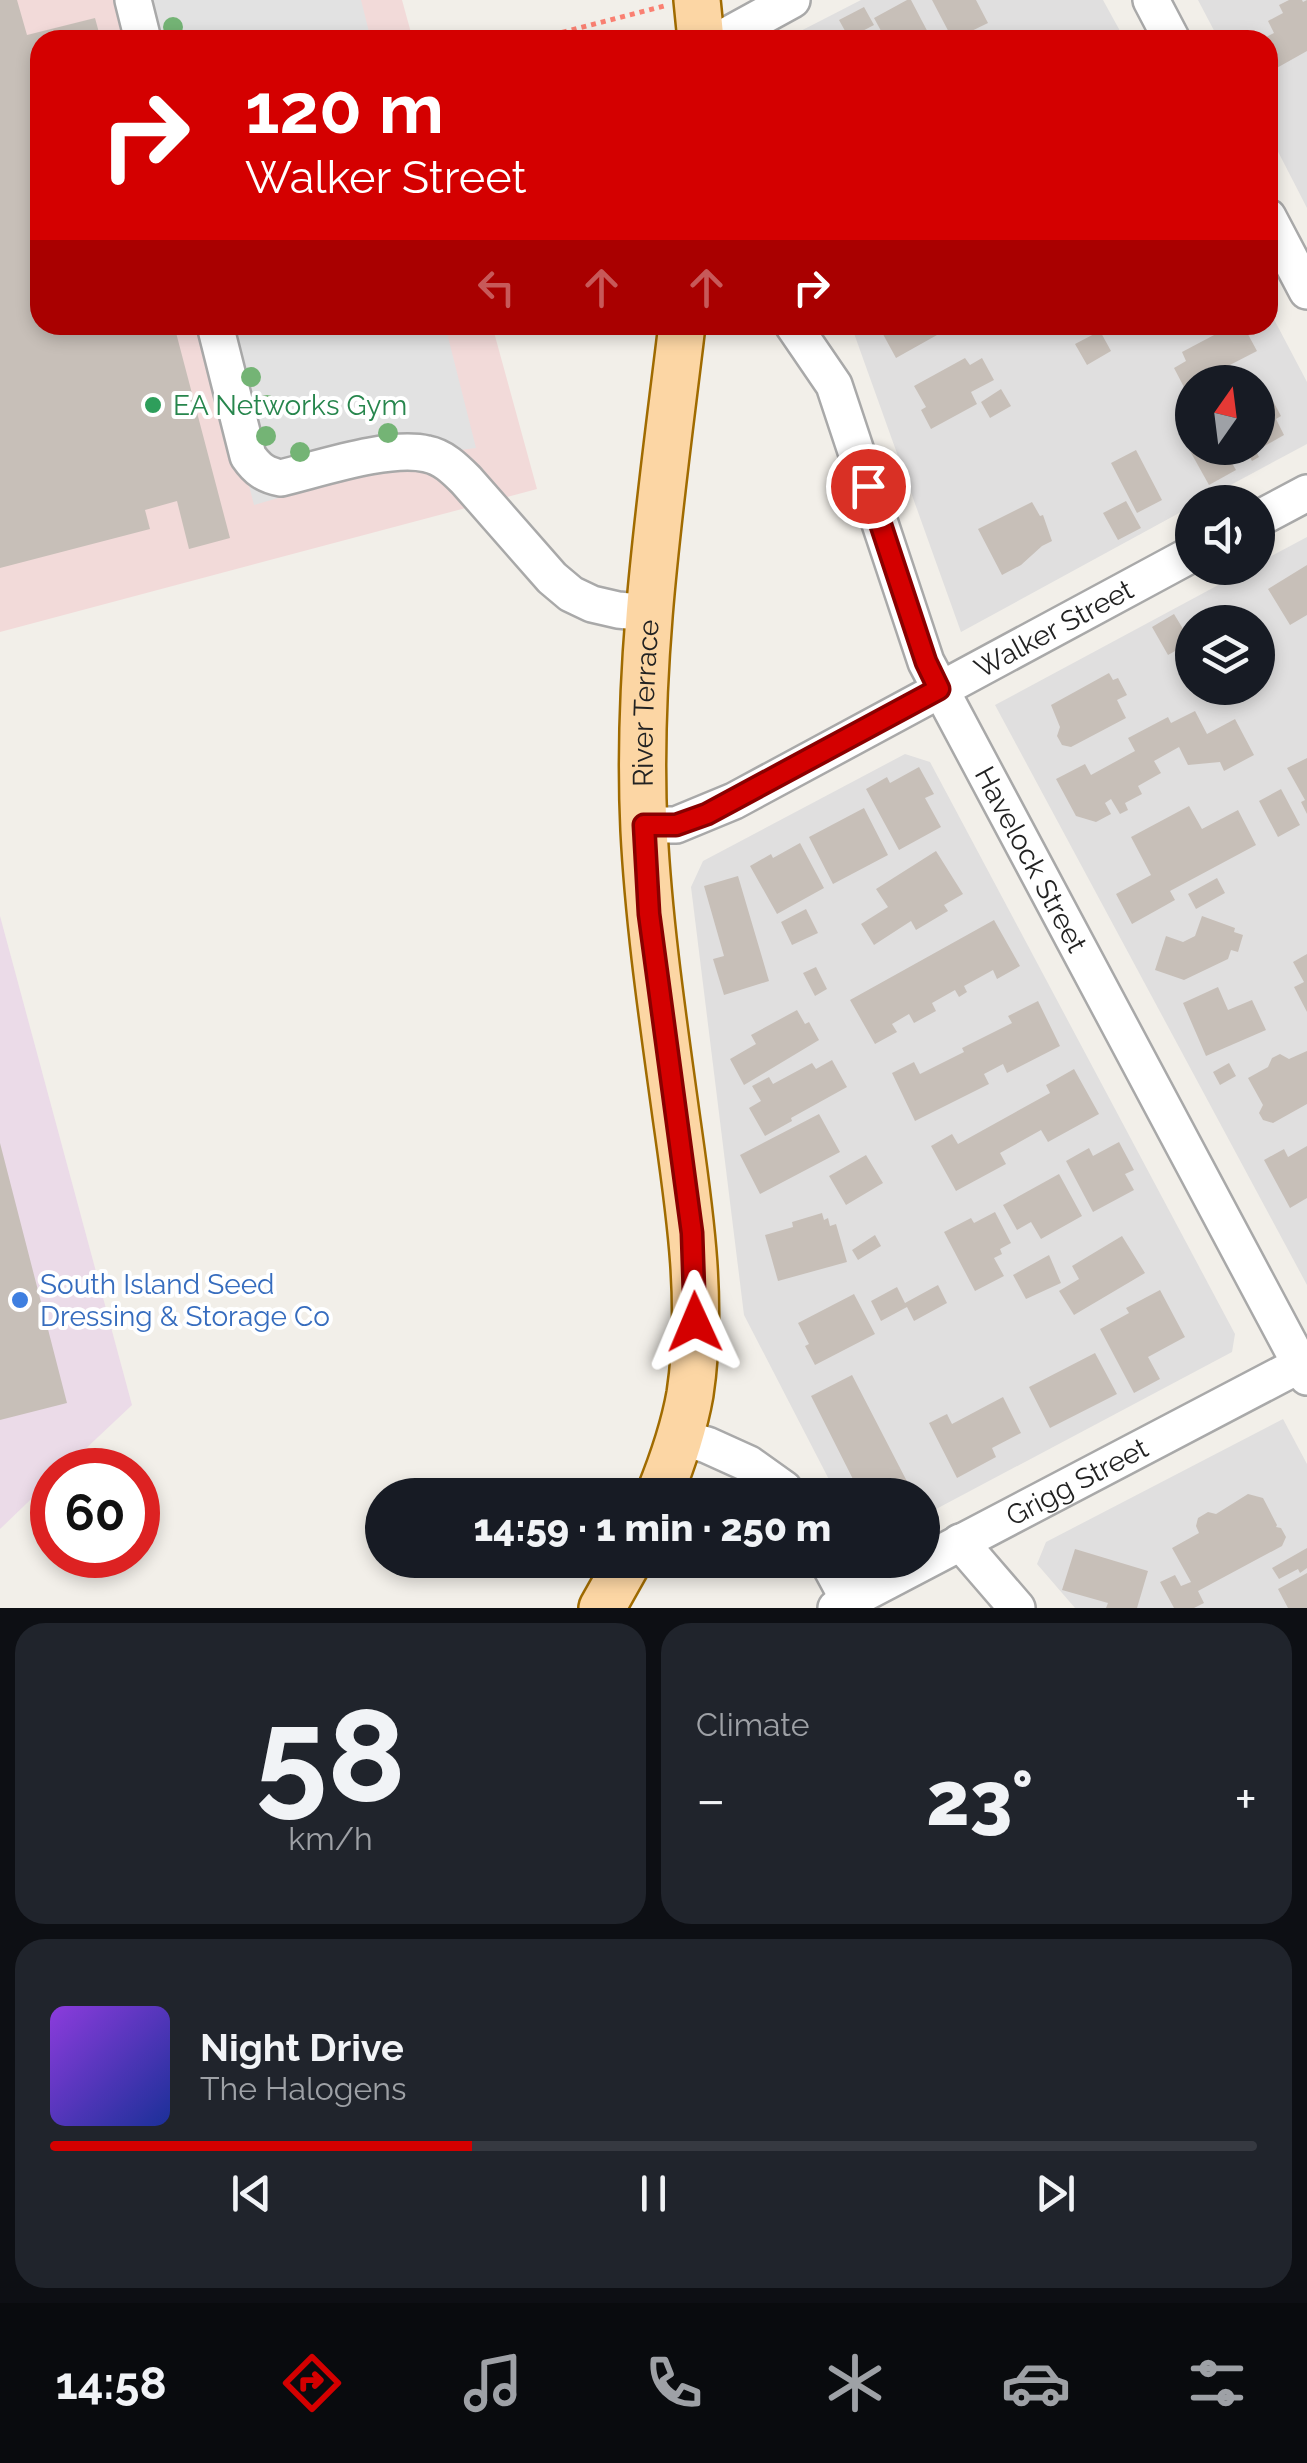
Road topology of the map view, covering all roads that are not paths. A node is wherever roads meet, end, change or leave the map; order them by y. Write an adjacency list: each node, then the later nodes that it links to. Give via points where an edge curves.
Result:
1 (133, 0): 5 (street)
2 (792, 0): 7 (street)
3 (1151, 0): 8 (street)
4 (684, 2): 6 (main road)
5 (140, 30)
6 (698, 30)
7 (737, 30)
8 (1167, 30)
9 (1278, 237): 10 (street)
10 (1307, 291)
11 (218, 335): 17 (street, via 248,456 266,475 281,478 383,454 430,454 452,466 571,594)
12 (681, 335): 17 (main road, River Terrace)
13 (800, 335): 18 (street, Havelock Street, via 834,386)
14 (1307, 493): 15 (street)
15 (1275, 511)
16 (1175, 563): 18 (street, Walker Street)
17 (649, 613): 19 (main road, River Terrace)
18 (939, 689): 19 (street, Walker Street, via 707,814 676,825); 20 (street, Havelock Street)
19 (644, 825): 21 (main road, River Terrace, via 649,914 692,1233 695,1350)
20 (1305, 1368): 24 (street, Grigg Street)
21 (679, 1437): 22 (main road, River Terrace); 23 (street)
22 (665, 1478)
23 (769, 1478)
24 (960, 1542): 27 (street, Grigg Street); 29 (street)
25 (619, 1578): 28 (main road)
26 (834, 1578): 27 (street)
27 (846, 1606)
28 (602, 1608)
29 (1017, 1608)

